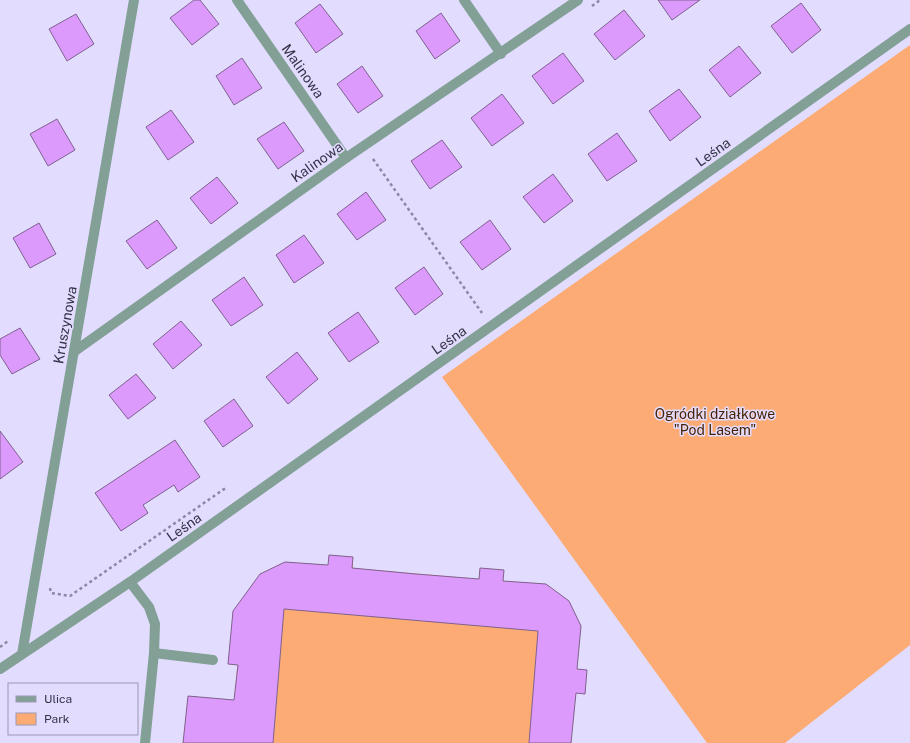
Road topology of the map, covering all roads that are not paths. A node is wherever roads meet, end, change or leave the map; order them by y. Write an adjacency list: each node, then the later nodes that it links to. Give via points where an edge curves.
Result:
1 (134, 0): 8 (street, Kruszynowa)
2 (236, 0): 7 (street, Malinowa)
3 (464, 0): 6 (street)
4 (578, 0): 6 (street, Kalinowa)
5 (910, 29): 9 (street, Leśna)
6 (501, 54): 7 (street, Kalinowa)
7 (346, 158): 8 (street, Kalinowa)
8 (75, 351): 11 (street, Kruszynowa)
9 (130, 582): 10 (street, via 149,607 155,624); 11 (street, Leśna)
10 (154, 653): 12 (street); 14 (street)
11 (22, 654): 13 (street, Leśna)
12 (212, 660)
13 (0, 669)
14 (145, 743)

